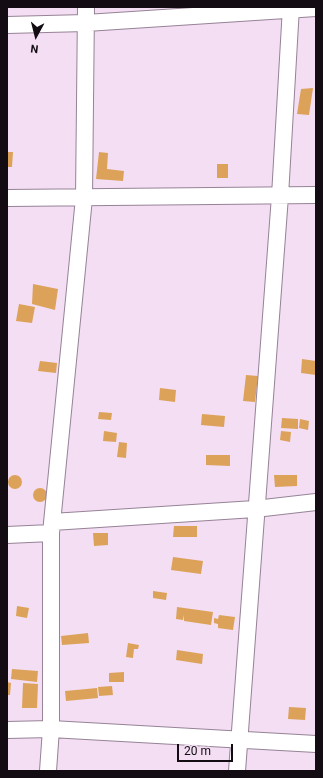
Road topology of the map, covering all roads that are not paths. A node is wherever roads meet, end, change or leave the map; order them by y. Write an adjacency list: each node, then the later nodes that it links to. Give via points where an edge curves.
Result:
1 (86, 7): 4 (street)
2 (291, 8): 3 (street); 4 (street); 7 (street)
3 (316, 8)
4 (86, 23): 5 (street); 9 (street)
5 (7, 25)
6 (316, 195): 7 (street)
7 (280, 196): 9 (street); 11 (street)
8 (7, 198): 9 (street)
9 (84, 198): 12 (street)
10 (316, 502): 11 (street)
11 (256, 509): 12 (street); 16 (street)
12 (52, 528): 13 (street); 14 (street)
13 (7, 535)
14 (51, 729): 15 (street); 16 (street); 18 (street)
15 (7, 730)
16 (240, 739): 17 (street); 19 (street)
17 (316, 744)
18 (48, 771)
19 (237, 771)

